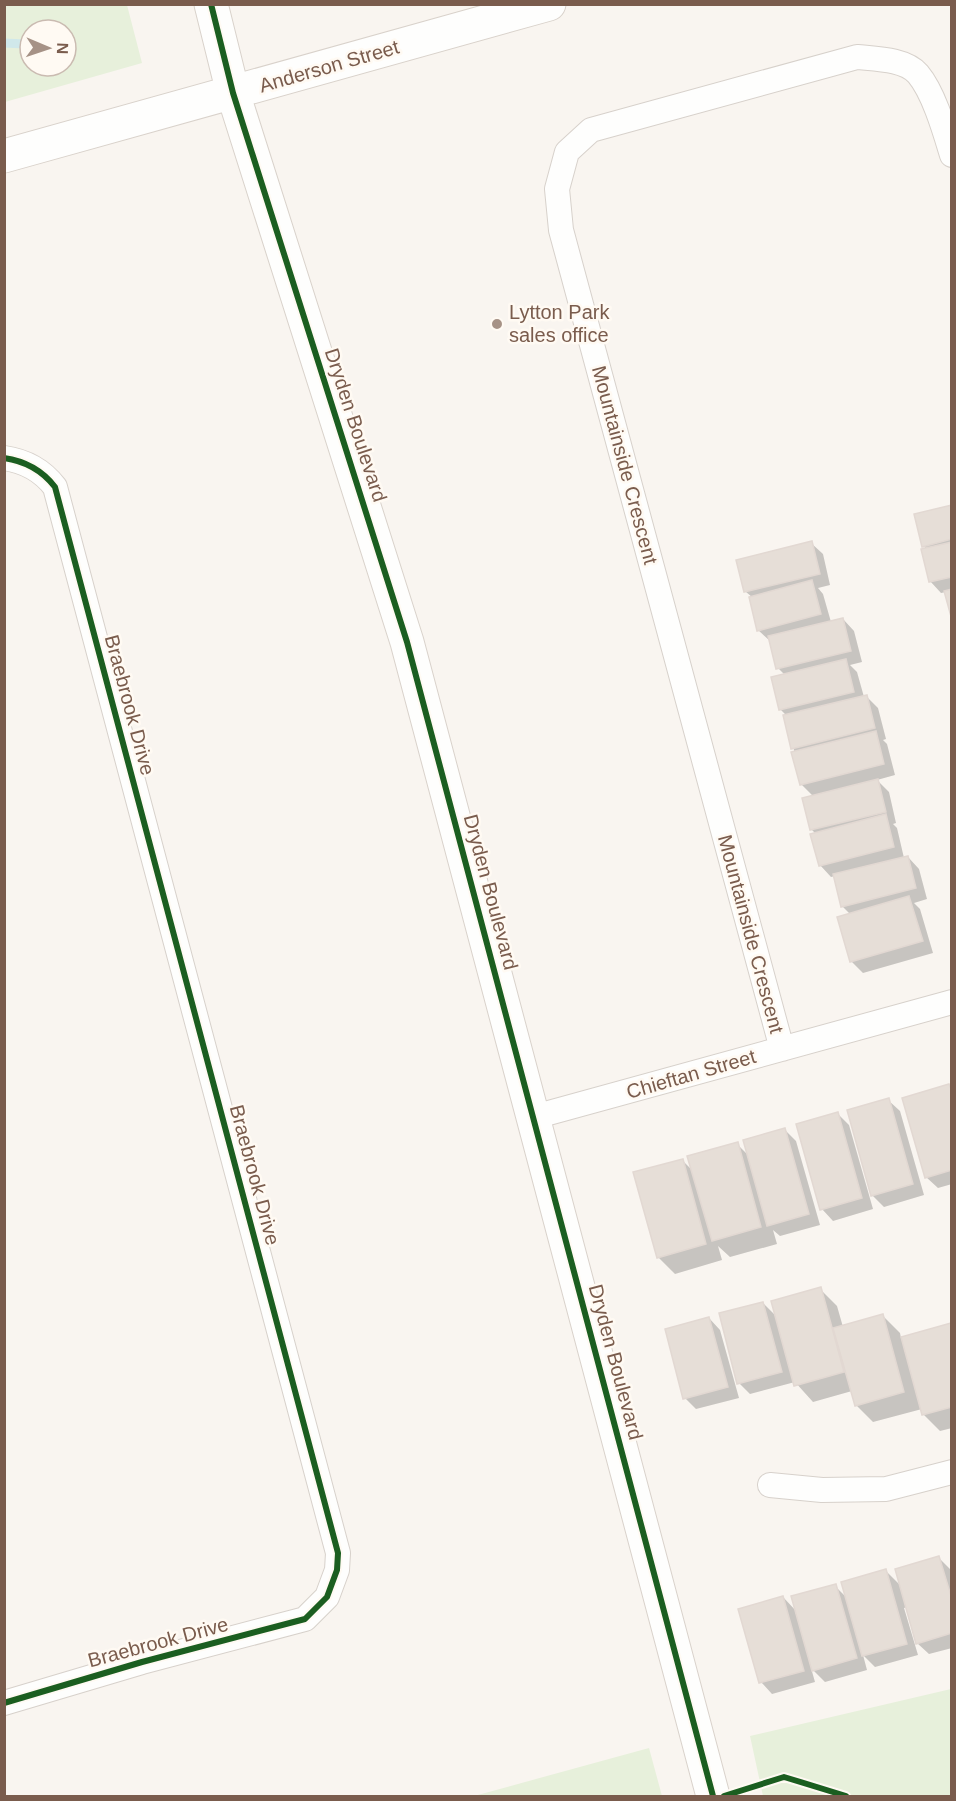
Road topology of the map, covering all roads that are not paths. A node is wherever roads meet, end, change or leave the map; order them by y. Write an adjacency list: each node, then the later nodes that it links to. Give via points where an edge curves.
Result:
1 (211, 4): 3 (street, Dryden Boulevard)
2 (549, 4): 3 (street, Anderson Street)
3 (233, 93): 5 (street, Anderson Street); 9 (street, Dryden Boulevard, via 407,642)
4 (951, 155): 8 (street, Mountainside Crescent, via 945,130 918,73 892,61 857,57 591,130 567,152 557,189 561,230)
5 (4, 156)
6 (4, 458): 12 (street, Braebrook Drive, via 36,469 55,487 338,1553 337,1570 327,1597 305,1619)
7 (951, 1002): 8 (street, Chieftan Street)
8 (782, 1049): 9 (street, Chieftan Street)
9 (534, 1117): 13 (street, Dryden Boulevard)
10 (951, 1472): 11 (street, via 886,1489 822,1490)
11 (770, 1485)
12 (4, 1703)
13 (713, 1797)

